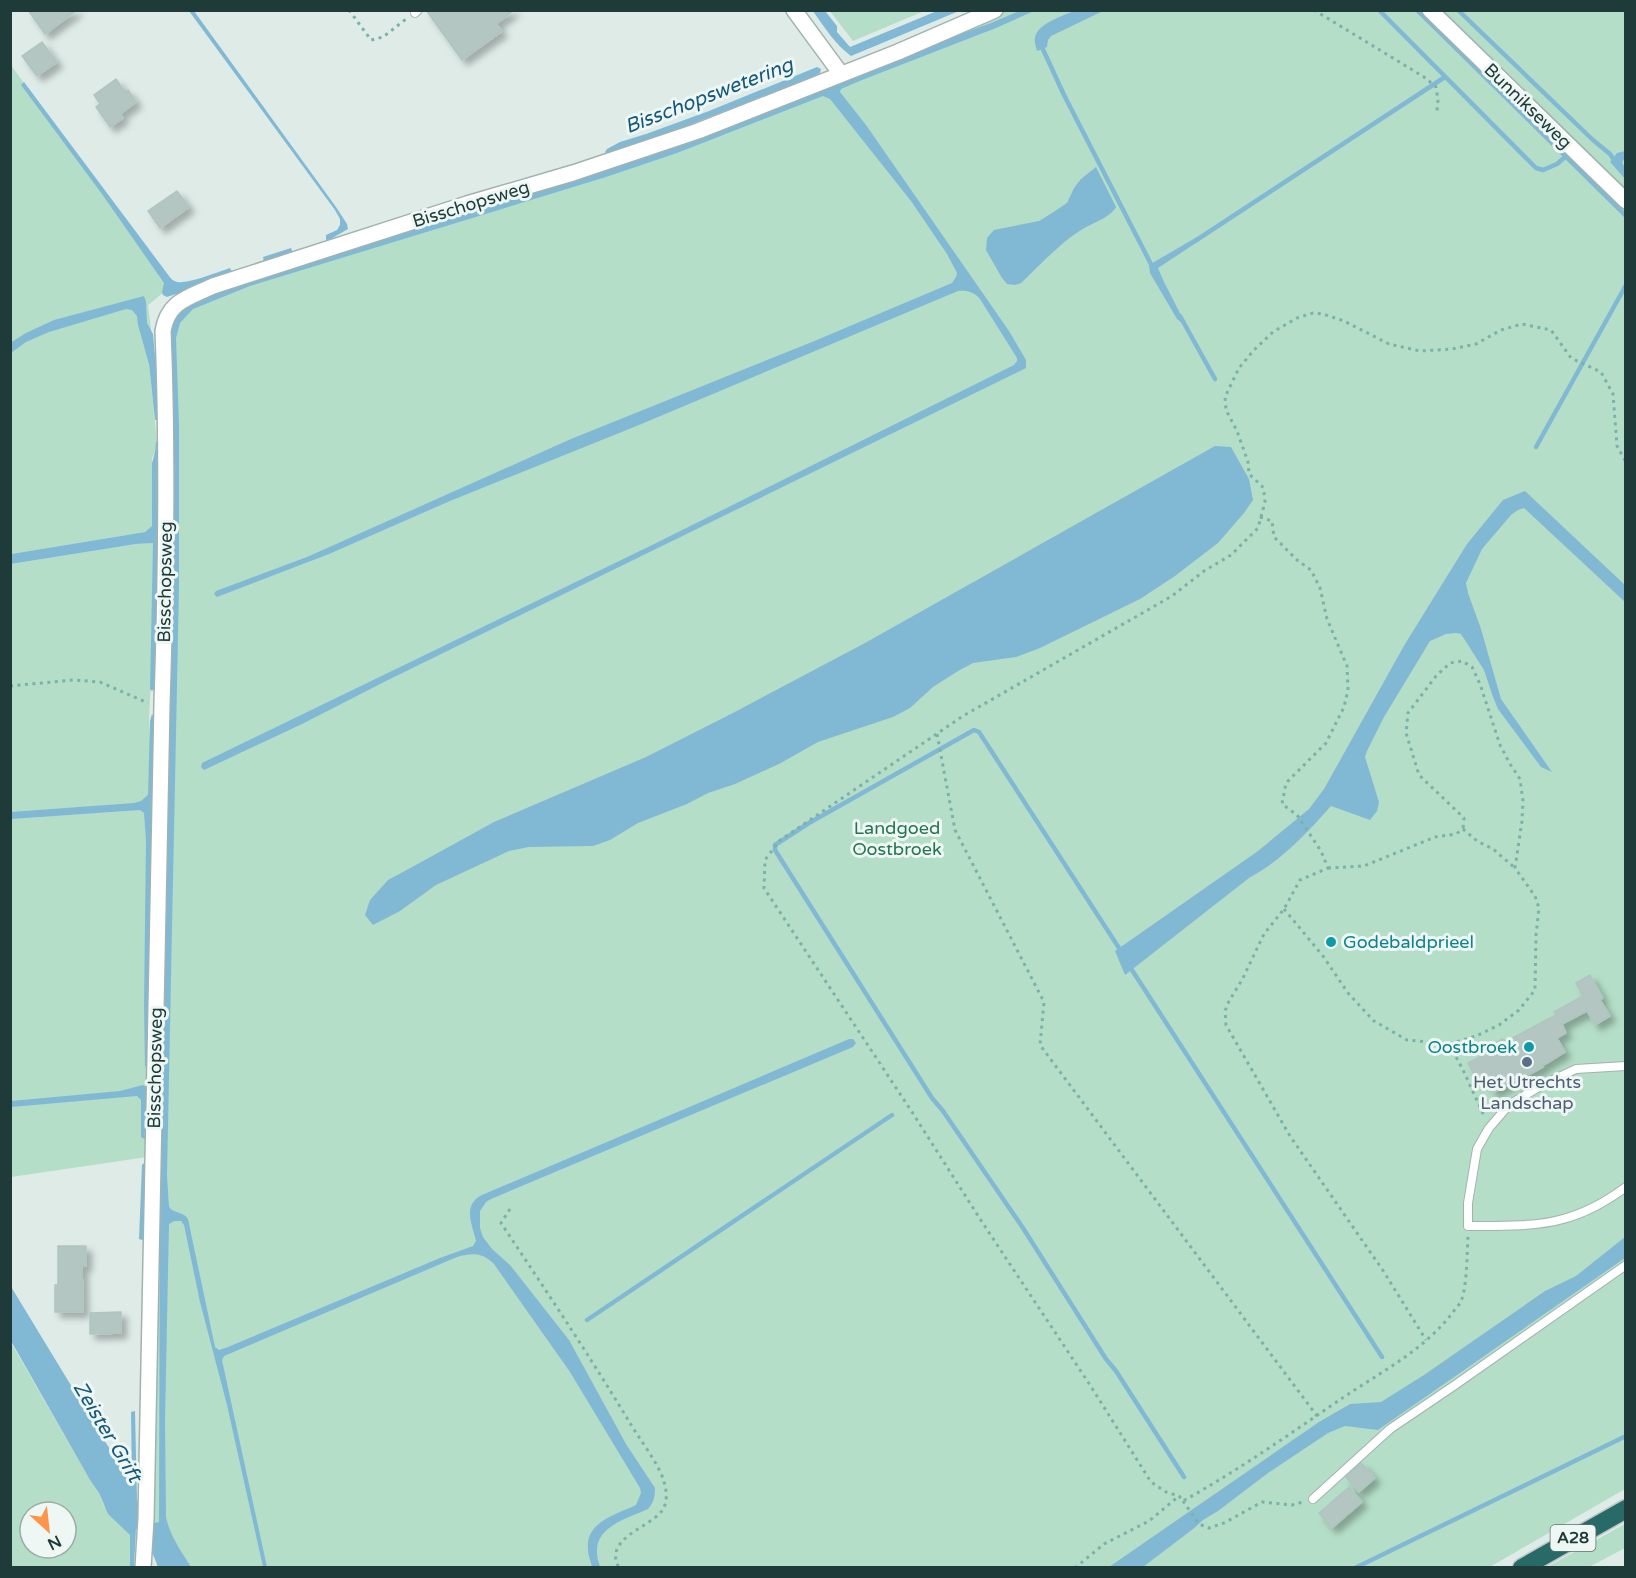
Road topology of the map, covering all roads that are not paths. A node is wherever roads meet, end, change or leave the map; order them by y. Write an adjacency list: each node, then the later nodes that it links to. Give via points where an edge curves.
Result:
1 (794, 10): 4 (street)
2 (995, 10): 4 (street)
3 (1430, 10): 5 (street, Bunnikseweg)
4 (841, 74): 11 (street, Bisschopsweg, via 649,148 213,286 174,305 165,318 162,331 167,525)
5 (1626, 201)
6 (1626, 1066): 7 (lane, via 1576,1069 1509,1105 1477,1149 1468,1226 1563,1219 1602,1203)
7 (1626, 1187)
8 (1626, 1265): 9 (lane, via 1390,1429)
9 (1314, 1499)
10 (1626, 1509): 12 (highway, A28)
11 (143, 1568)
12 (1522, 1568)

